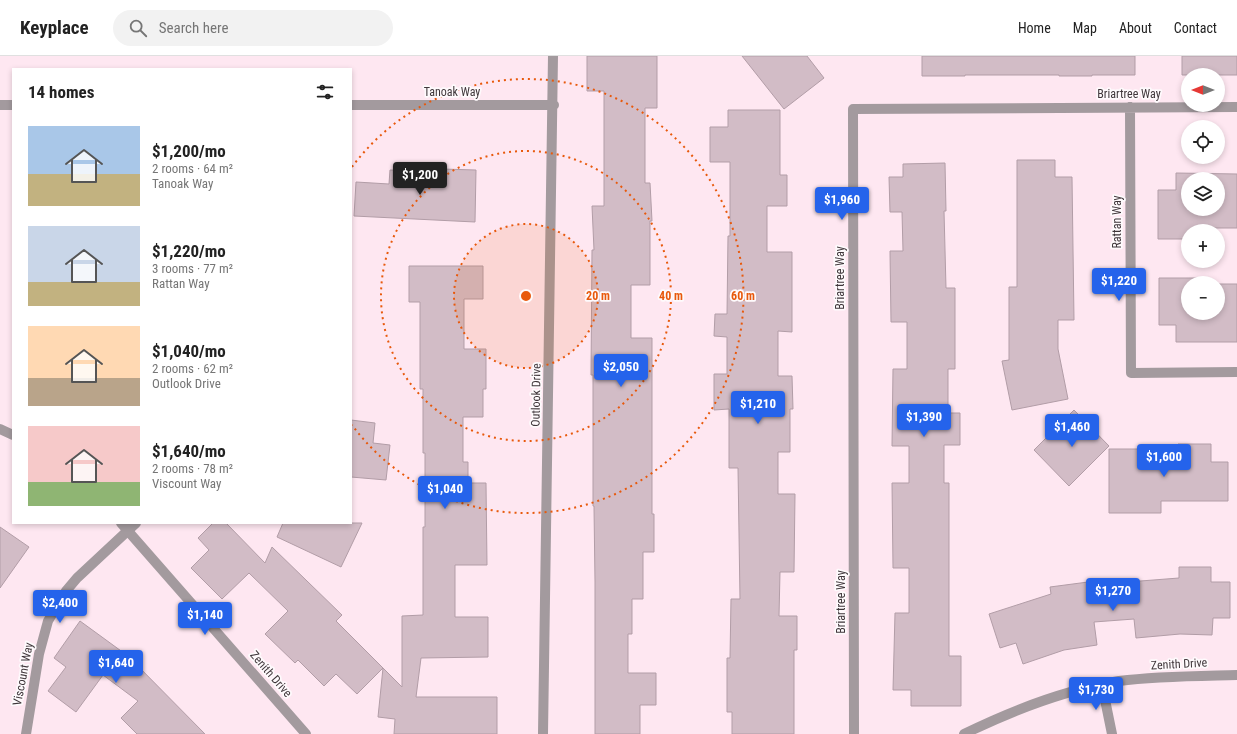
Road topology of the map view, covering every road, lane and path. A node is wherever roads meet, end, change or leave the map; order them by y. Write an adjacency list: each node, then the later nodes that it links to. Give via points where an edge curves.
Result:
1 (553, 56): 5 (street, Outlook Drive)
2 (0, 105): 3 (street)
3 (12, 105)
4 (352, 105): 5 (street, Tanoak Way)
5 (554, 105): 16 (street, Outlook Drive)
6 (1237, 107): 7 (street, Briartree Way)
7 (1130, 108): 8 (street, Rattan Way, via 1131,373); 17 (street, Briartree Way, via 853,109)
8 (1237, 372)
9 (0, 429): 10 (street)
10 (12, 435)
11 (124, 527): 14 (street, Viscount Way, via 66,591 48,621 39,654); 15 (street, Zenith Drive)
12 (1237, 675): 13 (street, Zenith Drive, via 1169,676)
13 (1102, 684): 18 (street, Zenith Drive, via 1046,699); 19 (street)
14 (26, 734)
15 (306, 734)
16 (543, 734)
17 (854, 734)
18 (964, 734)
19 (1112, 734)

